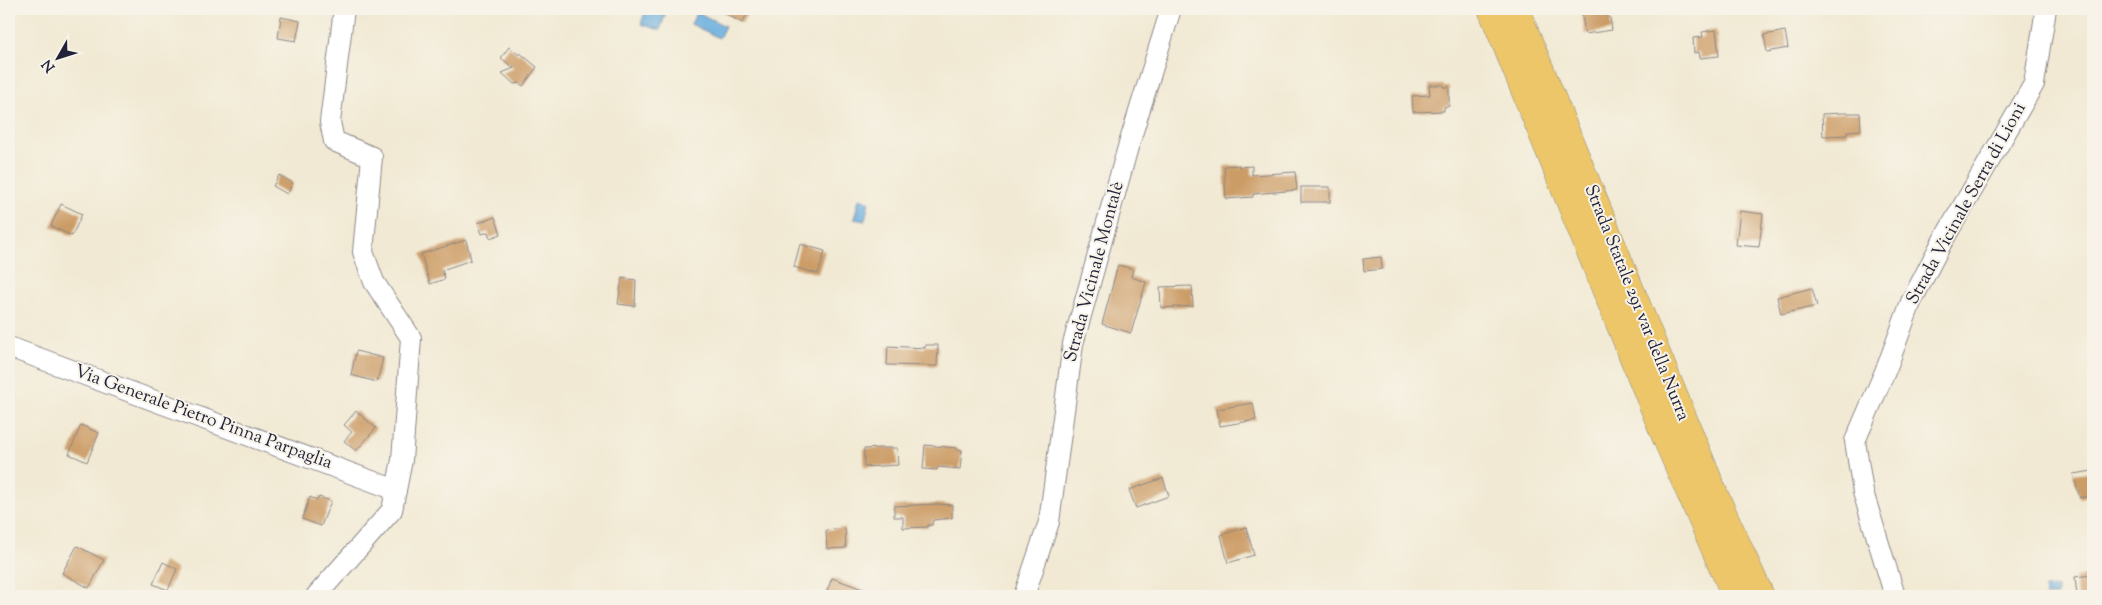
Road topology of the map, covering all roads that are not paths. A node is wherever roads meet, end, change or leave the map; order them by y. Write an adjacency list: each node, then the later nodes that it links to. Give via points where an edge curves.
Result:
1 (344, 9): 7 (street, via 330,122 334,141 372,157 363,252 374,282 411,338 402,460)
2 (1171, 9): 9 (street, Strada Vicinale Montalè, via 1128,146 1074,344 1049,522)
3 (1492, 9): 10 (highway, Strada Statale 291 var della Nurra, via 1667,439)
4 (1515, 9): 11 (highway, Strada Statale 291 var della Nurra, via 1715,497)
5 (2046, 9): 12 (street, Strada Vicinale Serra di Lioni, via 2034,84 1911,302 1855,441 1863,492)
6 (9, 347): 7 (street, Via Generale Pietro Pinna Parpaglia)
7 (396, 490): 8 (street, via 392,510)
8 (316, 596)
9 (1024, 596)
10 (1736, 596)
11 (1760, 596)
12 (1895, 596)

